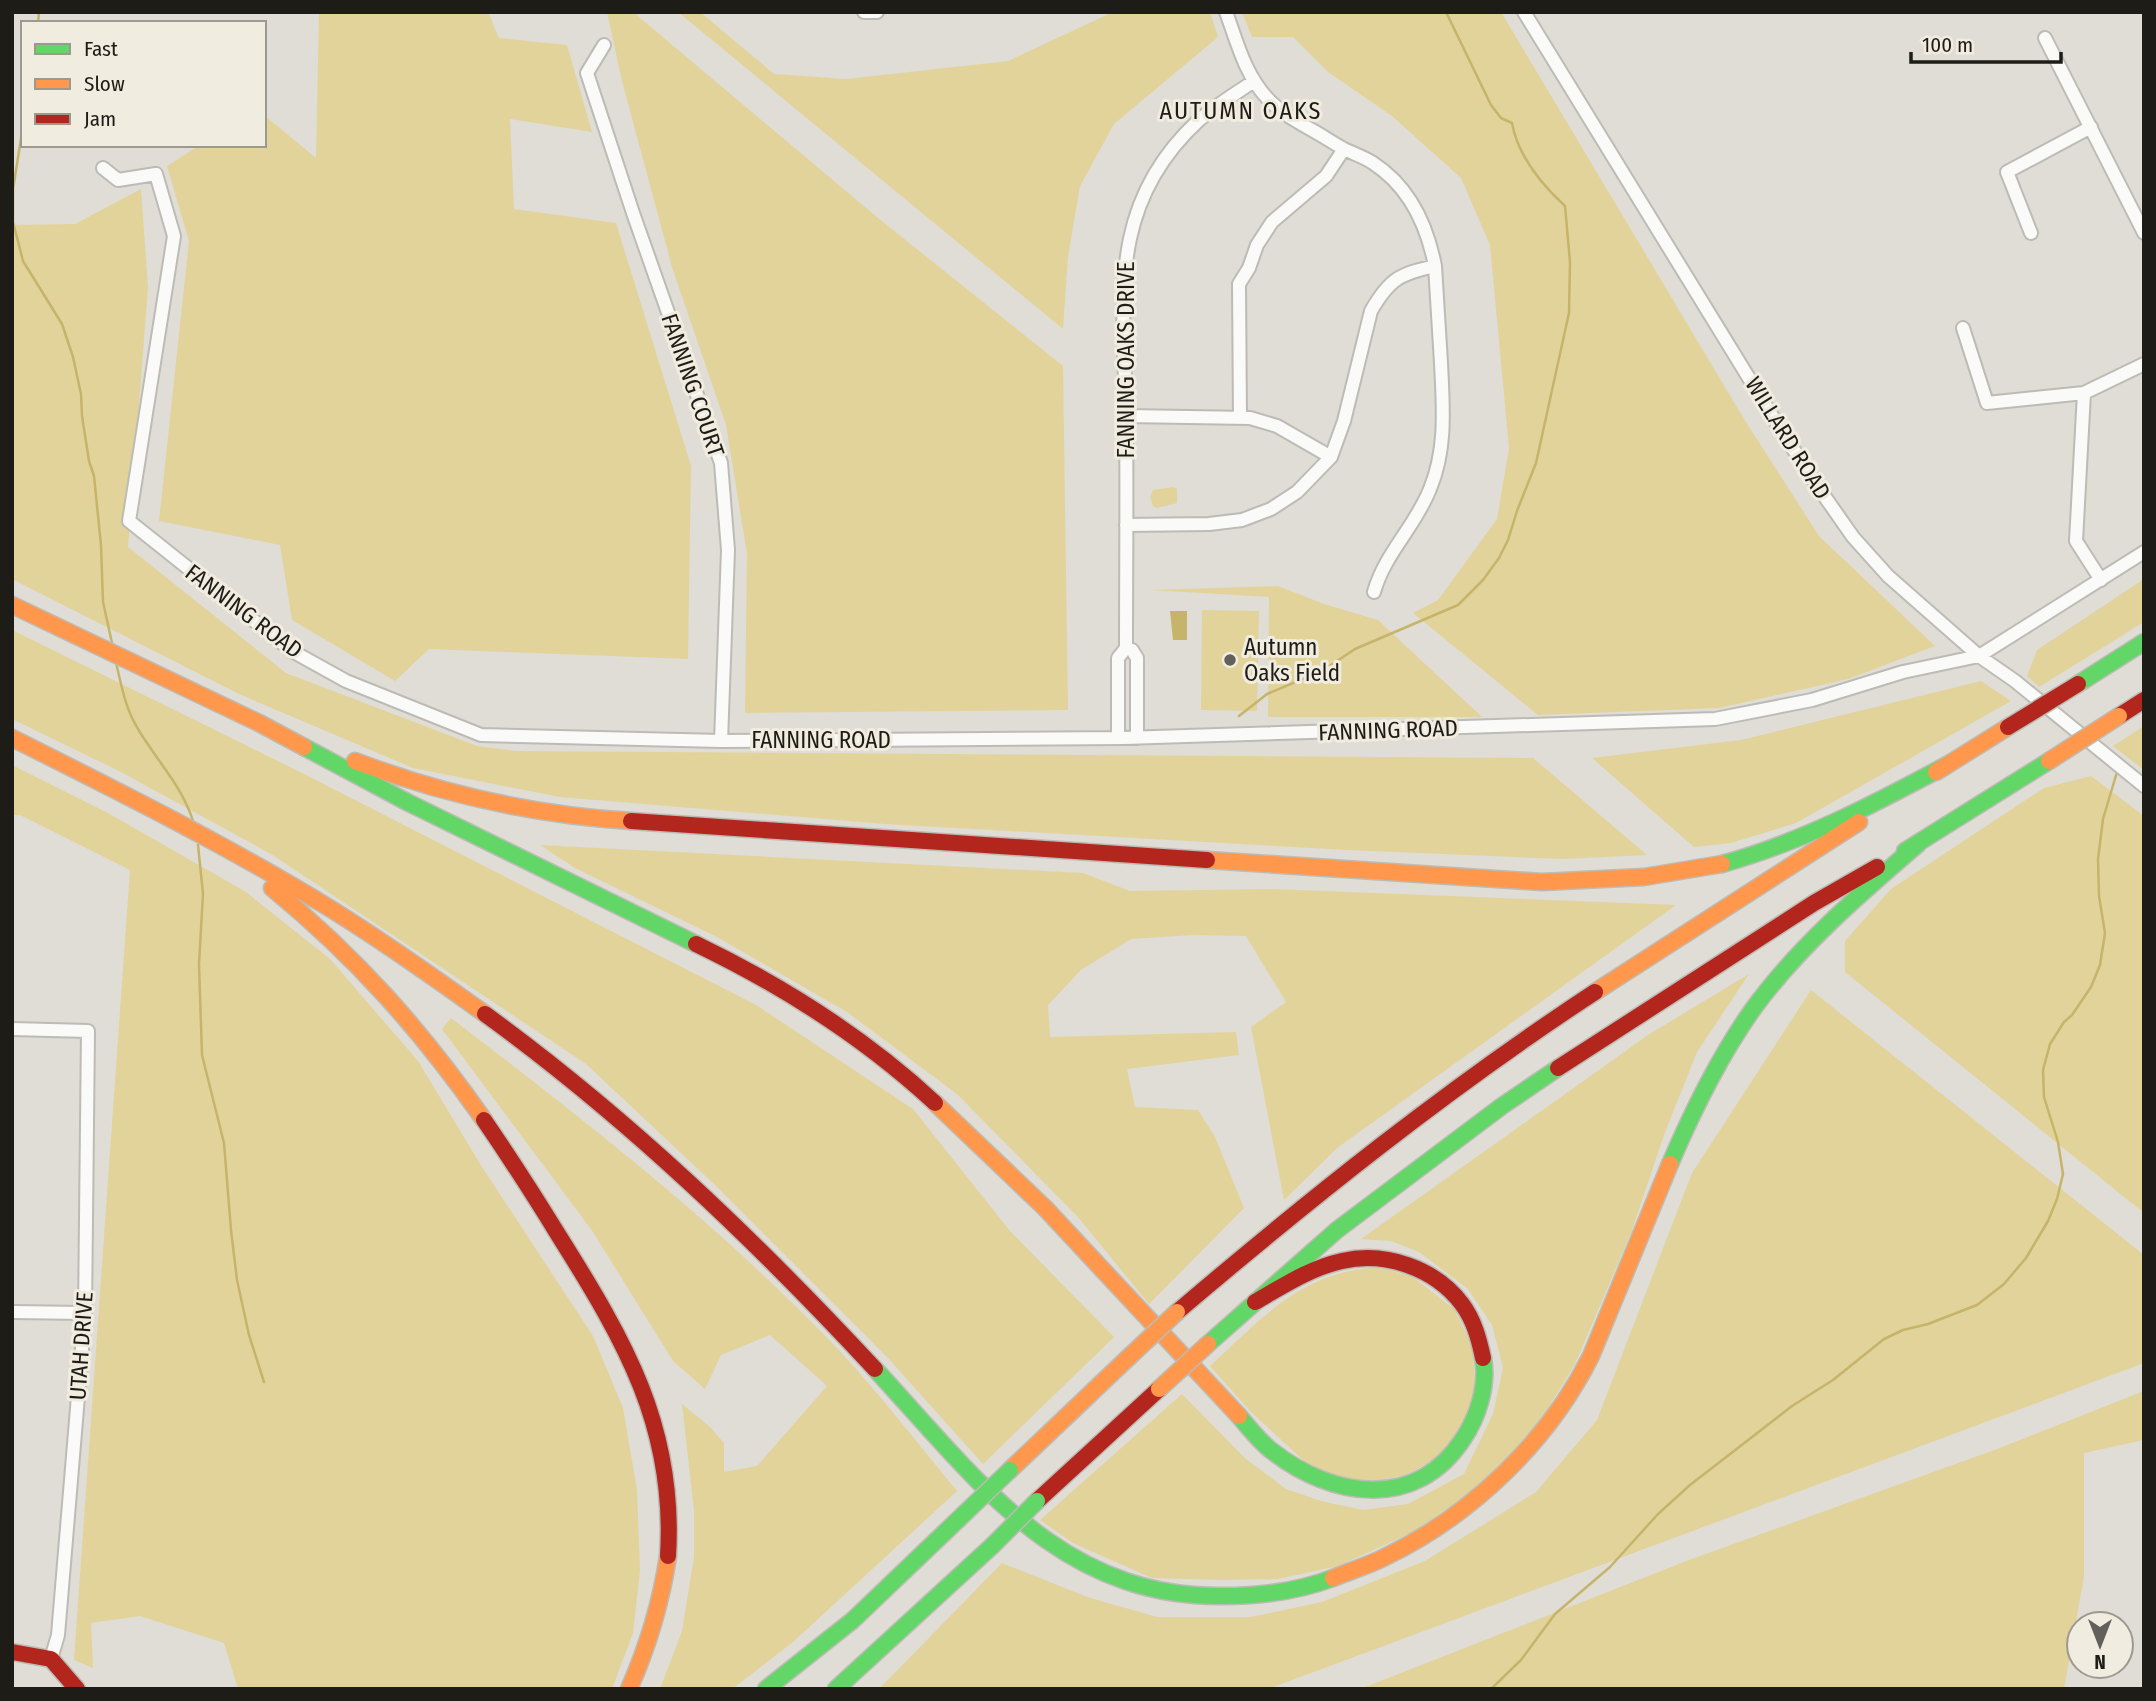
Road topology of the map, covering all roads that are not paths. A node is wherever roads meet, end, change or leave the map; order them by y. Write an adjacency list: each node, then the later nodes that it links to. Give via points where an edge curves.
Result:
1 (864, 12): 2 (street)
2 (877, 12)
3 (1226, 12): 7 (street)
4 (1524, 12): 27 (street, WILLARD ROAD, via 1818,488 1888,576)
5 (2045, 38): 8 (street)
6 (604, 45): 33 (street, FANNING COURT, via 587,74 721,463 728,550)
7 (1254, 81): 9 (street, via 1280,110); 17 (street, FANNING OAKS DRIVE, via 1187,131 1140,201 1122,284)
8 (2091, 127): 11 (street, via 2007,172); 12 (street)
9 (1344, 149): 13 (street, via 1375,164 1402,188 1419,214); 18 (street, via 1326,176 1272,222 1239,284)
10 (103, 168): 33 (street, FANNING ROAD, via 118,180 156,174 174,236 129,521 292,651 346,681 481,735)
11 (2031, 233)
12 (2144, 233)
13 (1435, 266): 19 (street, via 1406,273 1388,286 1371,310); 23 (street, via 1443,409 1440,460 1422,507 1388,558)
14 (1964, 328): 16 (street, via 1987,403)
15 (2144, 364): 16 (street)
16 (2084, 393): 22 (street, via 2076,541)
17 (1126, 416): 18 (street); 20 (street, FANNING OAKS DRIVE)
18 (1240, 417): 19 (street, via 1277,426)
19 (1331, 457): 20 (street, via 1297,492 1256,516 1225,523)
20 (1126, 525): 26 (street, FANNING OAKS DRIVE)
21 (2144, 552): 22 (street)
22 (2101, 580): 27 (street)
23 (1374, 592)
24 (12, 605): 29 (main road)
25 (2144, 642): 34 (main road, bridge)
26 (1126, 648): 31 (street, FANNING OAKS DRIVE, via 1118,658); 32 (street, FANNING OAKS DRIVE, via 1137,658)
27 (1979, 656): 32 (street, FANNING ROAD, via 1903,672 1812,700 1715,719); 35 (street, WILLARD ROAD)
28 (2144, 700): 37 (main road, bridge)
29 (259, 723): 34 (main road, via 423,786 585,818 1542,882 1652,877 1741,859 1825,827); 39 (main road, via 407,802 729,960 851,1033 945,1110 1045,1209 1269,1449 1306,1475 1351,1489 1396,1488 1422,1478 1462,1444 1480,1405 1482,1347 1468,1312 1426,1272 1390,1260 1342,1260)
30 (12, 738): 36 (main road)
31 (1118, 738): 32 (street, FANNING ROAD); 33 (street, FANNING ROAD)
32 (1137, 738)
33 (721, 741)
34 (1947, 765): 46 (main road, bridge, via 1563,1012 1377,1146 1177,1312 853,1620)
35 (2144, 786)
36 (157, 811): 37 (main road, via 308,895 491,1019 572,1082 737,1227 1026,1529 1081,1563 1132,1584 1222,1597 1308,1586 1373,1563 1446,1522 1515,1464 1559,1411 1591,1356 1685,1129 1735,1036 1799,953); 45 (main road, via 290,901 398,1007 455,1078 614,1325 653,1417 668,1503 667,1562 659,1607)
37 (1917, 844): 39 (main road, via 1814,903 1502,1106 1337,1230)
38 (12, 1029): 41 (street, UTAH DRIVE, via 88,1031)
39 (1255, 1302): 47 (main road, bridge)
40 (12, 1312): 41 (street)
41 (85, 1312): 43 (street, UTAH DRIVE, via 58,1635)
42 (12, 1652): 43 (main road)
43 (51, 1659): 44 (main road)
44 (77, 1689)
45 (629, 1689)
46 (766, 1689)
47 (836, 1689)

